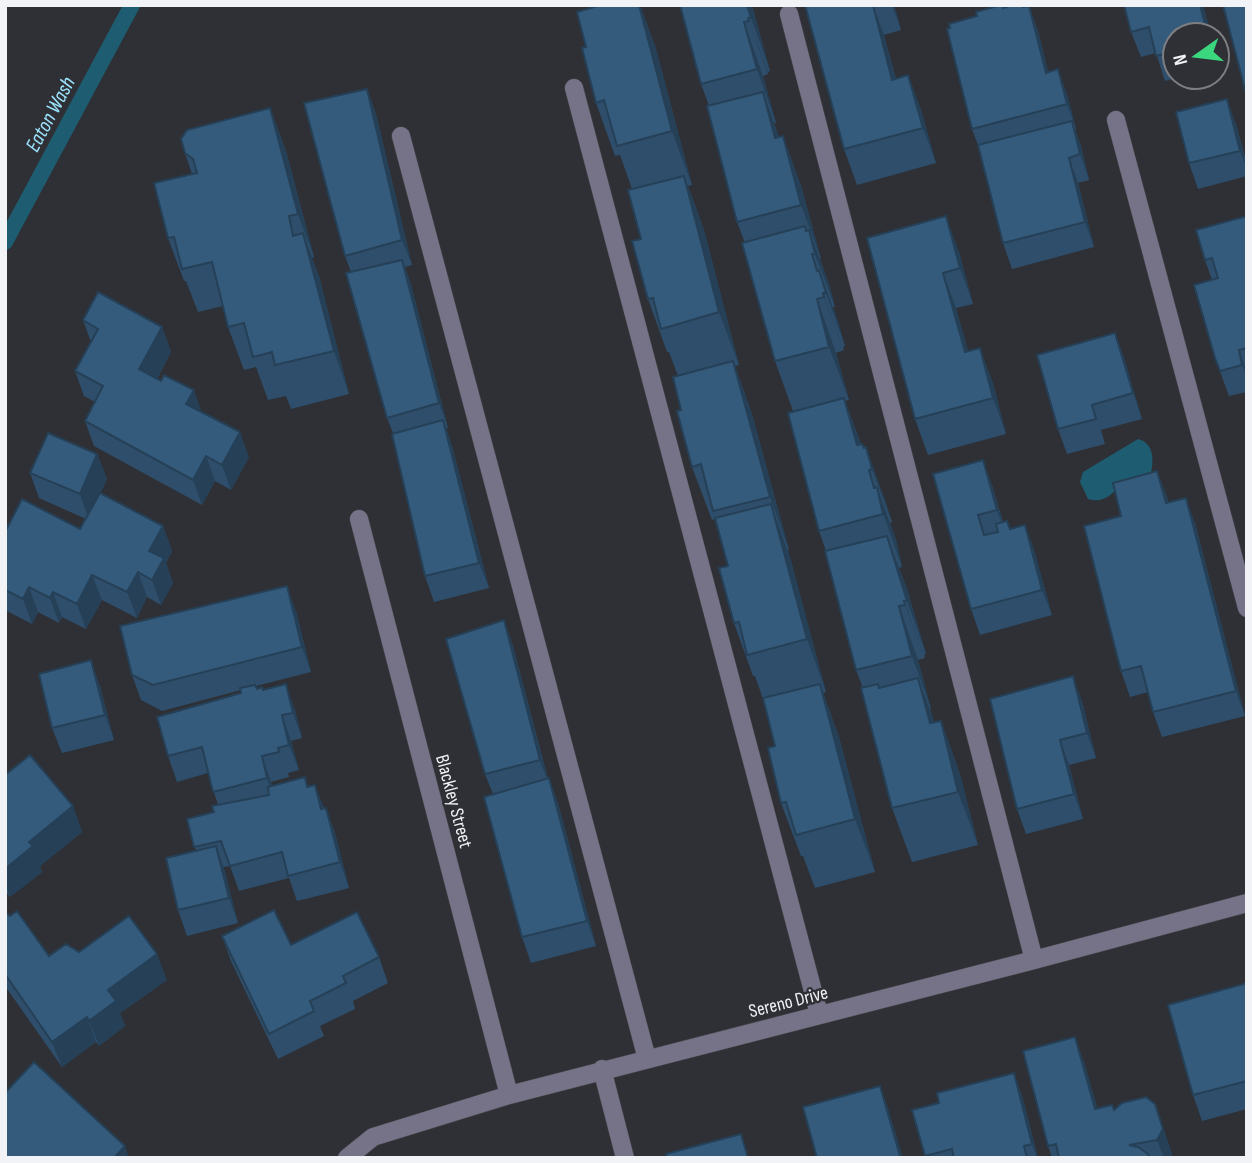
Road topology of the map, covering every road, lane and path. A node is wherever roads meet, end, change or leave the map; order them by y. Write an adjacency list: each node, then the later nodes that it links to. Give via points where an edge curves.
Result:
1 (789, 14): 8 (street)
2 (574, 88): 9 (street)
3 (1116, 120): 6 (street)
4 (401, 136): 10 (street)
5 (359, 519): 12 (street, Blackley Street)
6 (1247, 608)
7 (1247, 902): 8 (street, Sereno Drive)
8 (1034, 961): 9 (street, Sereno Drive)
9 (820, 1014): 10 (street, Sereno Drive)
10 (647, 1059): 11 (street, Sereno Drive)
11 (602, 1069): 12 (street, Sereno Drive); 14 (street)
12 (509, 1094): 13 (street, Sereno Drive, via 373,1137)
13 (347, 1158)
14 (625, 1158)

